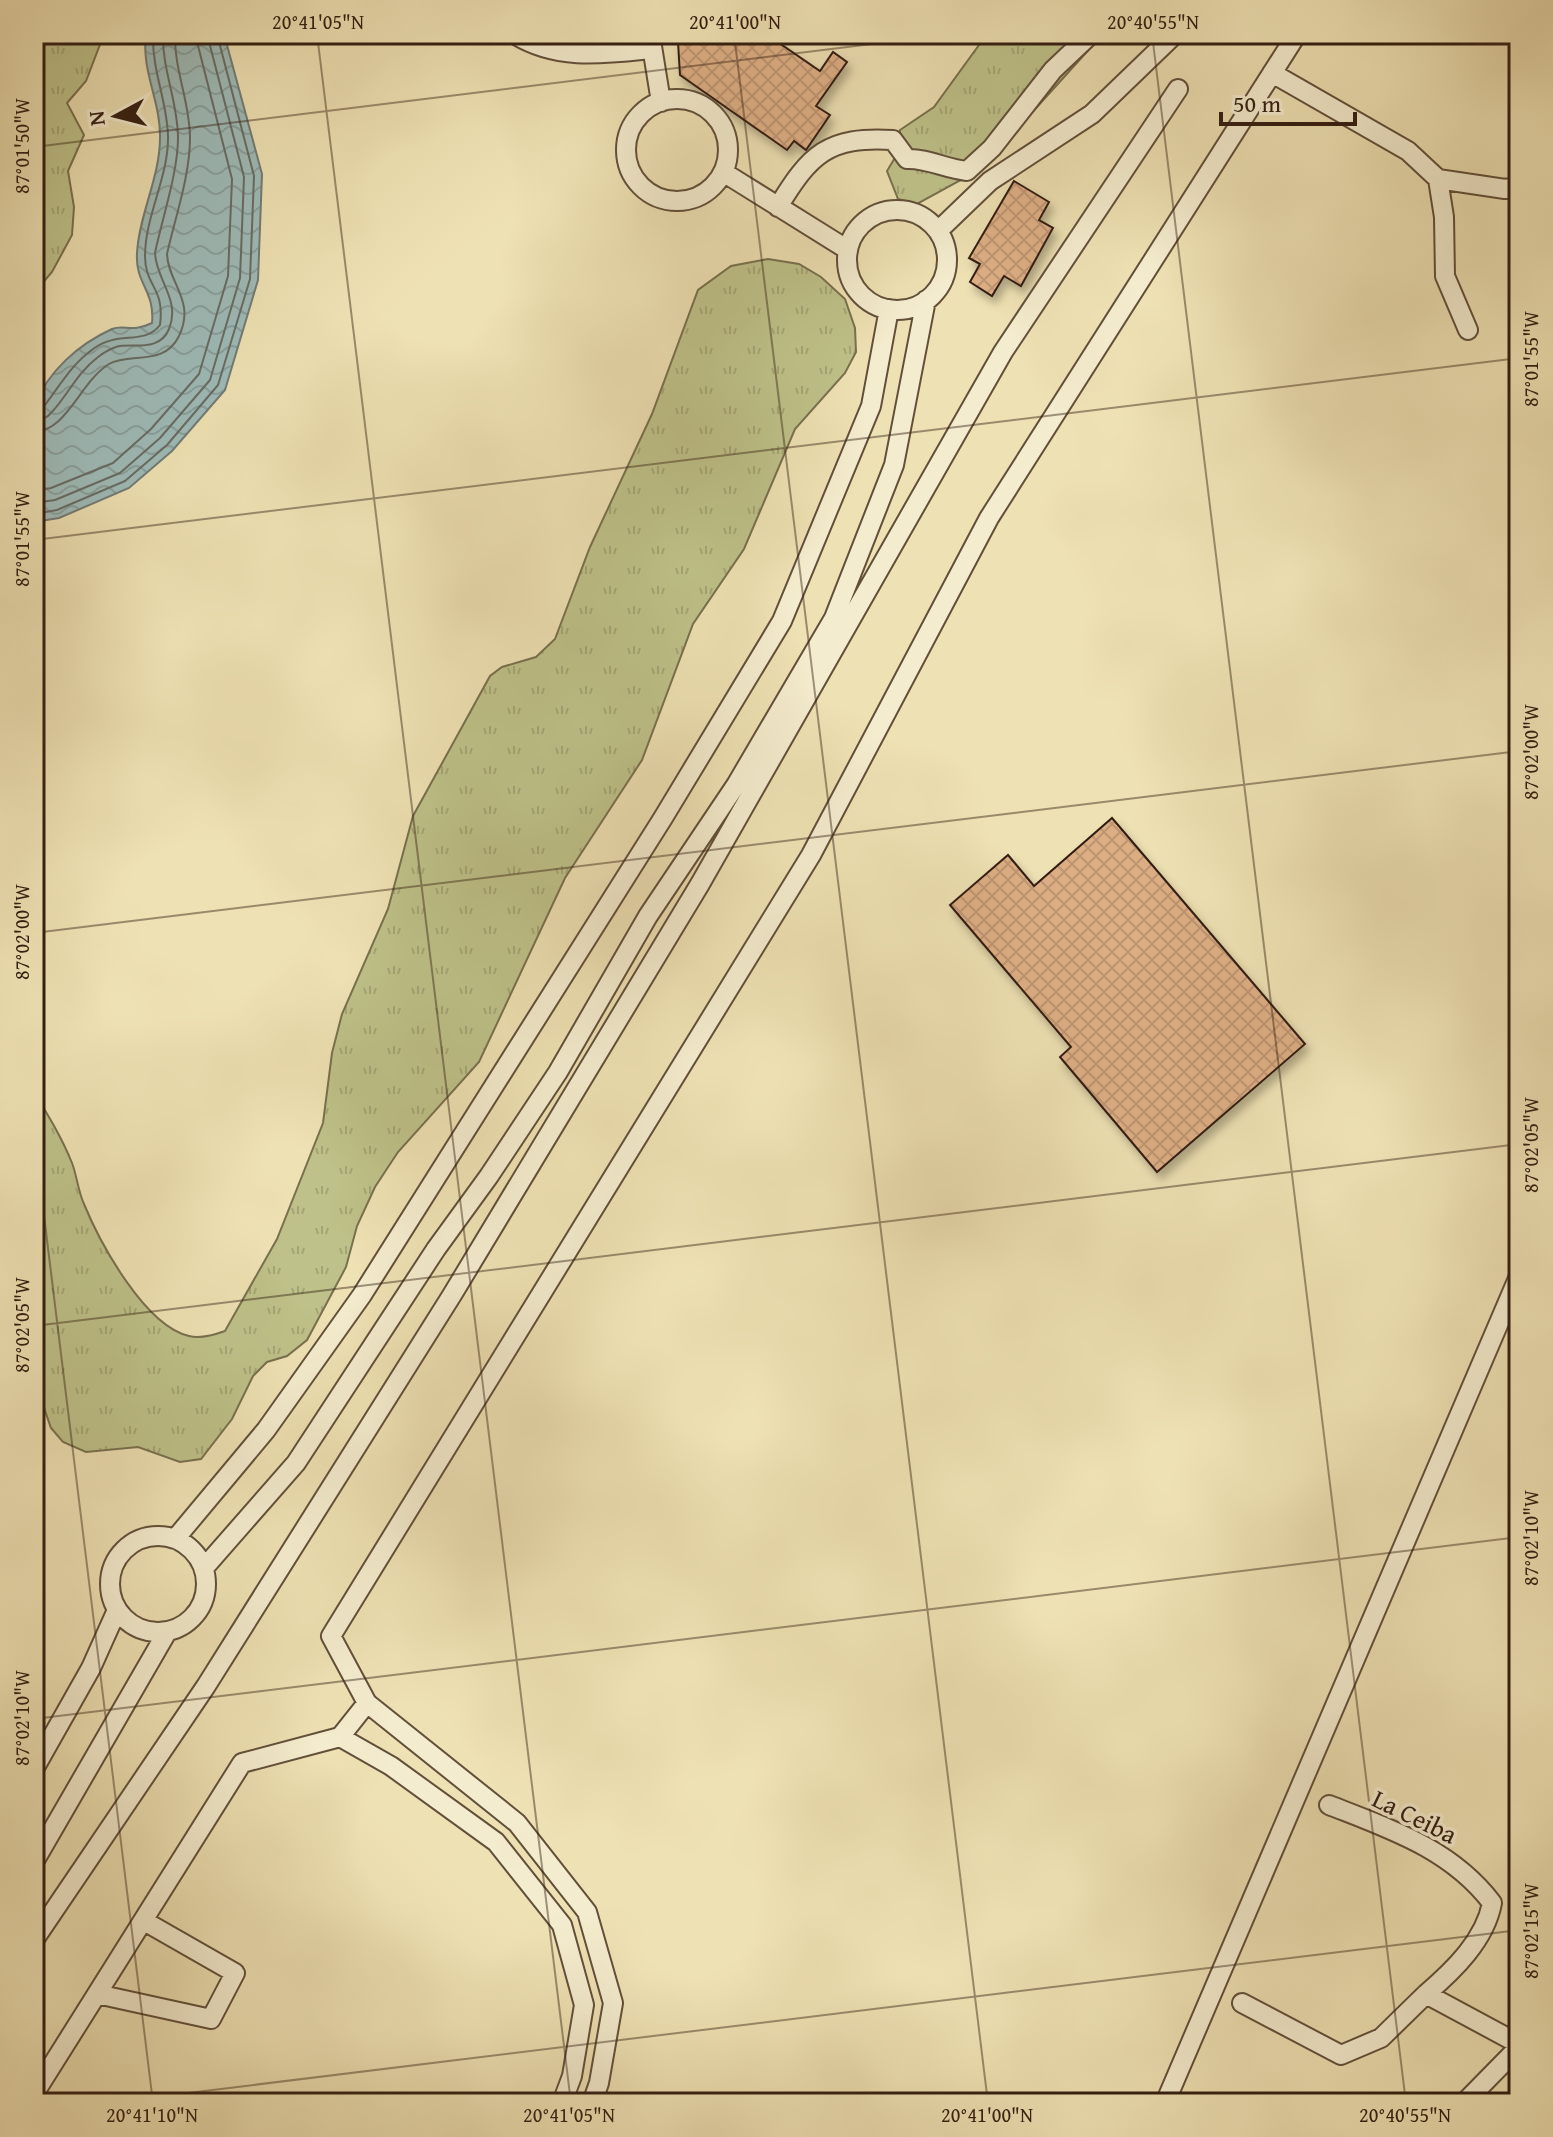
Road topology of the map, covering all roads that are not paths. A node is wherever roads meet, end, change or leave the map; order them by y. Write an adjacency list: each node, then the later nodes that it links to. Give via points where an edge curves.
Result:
1 (514, 34): 5 (street, via 535,47 580,55)
2 (1091, 34): 12 (street, via 1053,70 992,148 967,171 907,159 893,140 833,144 811,158)
3 (1175, 34): 13 (street, via 1092,114 990,181)
4 (1297, 34): 6 (street)
5 (651, 42): 8 (street)
6 (1272, 73): 10 (street, via 1408,151); 23 (street, via 989,518 811,855 331,1636)
7 (1178, 89): 29 (street, via 1003,352 700,884 452,1295 206,1686)
8 (661, 102): 9 (street, via 686,99 716,116 728,148); 9 (street, via 638,116 630,130 628,162 639,183 659,198 690,199 705,193)
9 (723, 172): 12 (street)
10 (1438, 179): 11 (street); 17 (street, via 1445,276)
11 (1519, 187)
12 (778, 207): 14 (street)
13 (938, 231): 14 (street, via 911,211 878,213 863,222); 15 (street, via 947,264)
14 (848, 250): 16 (street, via 852,282 861,295)
15 (926, 300): 16 (street); 20 (street, via 894,465 834,618 736,785 648,916 558,1072 296,1463)
16 (889, 309): 19 (street, via 871,406 782,621 362,1295 266,1430)
17 (1468, 330)
18 (1519, 1276): 37 (street)
19 (175, 1539): 20 (street, via 188,1545); 21 (street, via 146,1537 121,1553 110,1581)
20 (204, 1568): 22 (street, via 204,1601 195,1616)
21 (117, 1610): 22 (street, via 139,1629); 25 (street)
22 (167, 1632): 27 (street)
23 (367, 1703): 24 (street); 36 (street, via 517,1823 587,1912 613,2003)
24 (340, 1737): 28 (street, via 242,1763); 35 (street, via 391,1766 496,1842 562,1925 584,2005)
25 (34, 1769)
26 (1329, 1805): 31 (street, La Ceiba, via 1417,1840 1465,1871 1492,1903 1489,1919 1457,1967)
27 (34, 1862)
28 (144, 1921): 30 (street); 30 (street, via 235,1973 211,2019)
29 (34, 1940)
30 (97, 1994): 34 (street)
31 (1426, 1994): 32 (street, La Ceiba, via 1381,2038 1341,2055); 33 (street)
32 (1242, 2003)
33 (1519, 2046): 38 (street)
34 (34, 2094)
35 (562, 2103)
36 (592, 2103)
37 (1165, 2103)
38 (1464, 2103)

